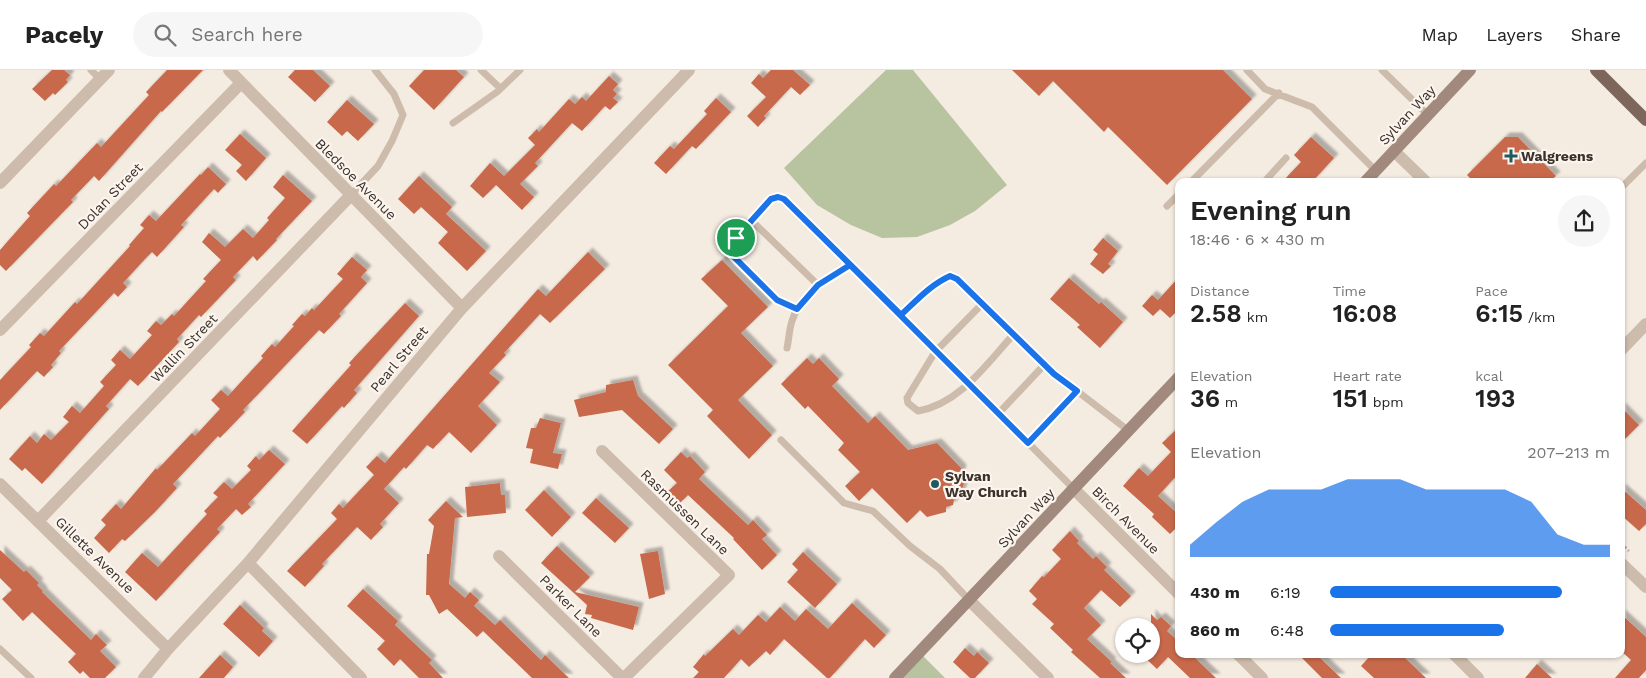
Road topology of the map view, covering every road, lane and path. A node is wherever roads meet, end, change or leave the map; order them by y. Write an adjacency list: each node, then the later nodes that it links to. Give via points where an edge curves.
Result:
1 (229, 70): 13 (street, Bledsoe Avenue)
2 (376, 70): 29 (lane, via 394,94 403,115 378,166)
3 (481, 70): 14 (lane)
4 (520, 70): 14 (lane)
5 (689, 70): 36 (street, Pearl Street)
6 (1246, 70): 15 (lane, via 1264,88)
7 (1382, 70): 12 (lane)
8 (1395, 70): 12 (lane)
9 (1470, 70): 16 (main road, Sylvan Way)
10 (1596, 70): 17 (main road)
11 (100, 73): 27 (street)
12 (1389, 76): 16 (lane)
13 (241, 84): 29 (street, Bledsoe Avenue); 40 (street, Dolan Street)
14 (500, 88): 18 (lane)
15 (1279, 94): 22 (lane, via 1312,107); 23 (lane)
16 (1428, 115): 19 (main road, Sylvan Way)
17 (1646, 120)
18 (453, 123)
19 (1394, 151): 22 (main road, Sylvan Way); 26 (street)
20 (1286, 158): 24 (lane)
21 (1646, 164): 28 (lane)
22 (1376, 171): 25 (main road, Sylvan Way)
23 (1195, 178)
24 (1268, 178)
25 (1369, 178)
26 (1422, 178)
27 (0, 183)
28 (1625, 184)
29 (351, 195): 36 (street, Bledsoe Avenue); 56 (street, Wallin Street)
30 (1175, 198): 31 (lane)
31 (1167, 206)
32 (752, 221): 33 (lane, via 771,199 784,199); 34 (lane); 37 (lane, via 736,238 732,255 777,300)
33 (850, 265): 34 (lane); 38 (lane)
34 (818, 285): 37 (lane)
35 (982, 304): 38 (lane, via 950,276 928,289); 41 (lane); 44 (lane)
36 (462, 308): 60 (street, Pearl Street)
37 (797, 309): 43 (lane)
38 (901, 315): 44 (lane)
39 (1646, 324): 42 (street)
40 (0, 330)
41 (1014, 334): 45 (lane); 47 (lane)
42 (1625, 346)
43 (787, 348)
44 (935, 352): 47 (lane); 47 (lane, via 907,398 908,403 918,411 931,409)
45 (1044, 364): 48 (lane); 49 (lane)
46 (1175, 381): 50 (main road, Sylvan Way)
47 (968, 385): 49 (lane)
48 (1077, 391): 50 (lane); 52 (lane)
49 (998, 414): 52 (lane)
50 (1129, 431): 55 (main road, Sylvan Way)
51 (781, 440): 64 (lane, via 844,503 873,511 940,569)
52 (1028, 443): 55 (lane)
53 (602, 451): 72 (street, Rasmussen Lane, via 728,575)
54 (0, 484): 56 (street, Gillette Avenue)
55 (1074, 489): 63 (street, Birch Avenue); 64 (main road, Sylvan Way)
56 (38, 521): 66 (street, Gillette Avenue)
57 (1625, 547): 58 (path)
58 (1629, 551)
59 (499, 556): 72 (street, Parker Lane)
60 (248, 563): 66 (street, Pearl Street); 71 (street)
61 (1625, 567): 62 (street)
62 (1646, 587)
63 (1175, 590)
64 (969, 600): 73 (main road, Sylvan Way); 74 (street)
65 (0, 649): 69 (lane)
66 (168, 649): 70 (street, Pearl Street)
67 (1242, 658): 75 (street)
68 (1458, 658): 76 (street)
69 (31, 678)
70 (144, 678)
71 (361, 678)
72 (623, 678)
73 (895, 678)
74 (1048, 678)
75 (1262, 678)
76 (1478, 678)

